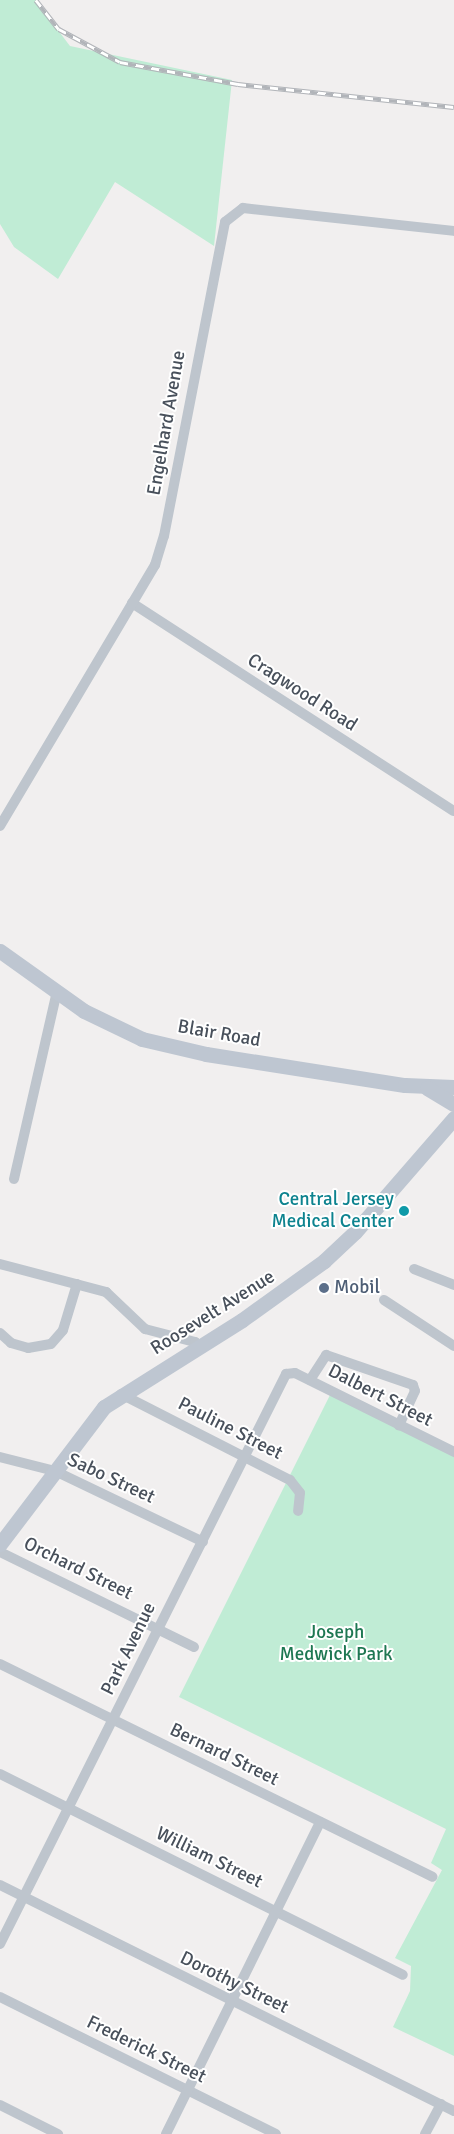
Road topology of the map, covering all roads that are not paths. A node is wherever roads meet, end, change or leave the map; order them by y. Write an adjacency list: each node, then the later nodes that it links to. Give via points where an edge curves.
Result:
1 (454, 231): 2 (street, Engelhard Avenue, via 243,208 230,215 220,236 164,536 154,565)
2 (132, 604): 3 (street, Cragwood Road); 4 (street, Engelhard Avenue)
3 (454, 811)
4 (0, 826)
5 (0, 951): 6 (main road, Blair Road)
6 (57, 991): 8 (main road, Blair Road, via 112,1026 174,1048); 11 (street)
7 (454, 1087): 8 (main road, Blair Road)
8 (427, 1088): 9 (main road)
9 (454, 1104)
10 (454, 1118): 19 (main road, Roosevelt Avenue, via 335,1252 294,1285)
11 (14, 1179)
12 (0, 1264): 14 (street)
13 (414, 1269): 15 (street)
14 (77, 1284): 17 (street, via 63,1330 51,1344 28,1348 11,1343); 19 (street, via 106,1292 144,1329 195,1342)
15 (454, 1285)
16 (384, 1300): 18 (street)
17 (0, 1333)
18 (454, 1346)
19 (198, 1347): 22 (main road, Roosevelt Avenue)
20 (290, 1372): 21 (street, Dalbert Street); 25 (street, Park Avenue)
21 (310, 1380): 23 (street, Dalbert Street); 23 (street, via 326,1355 413,1384 415,1391)
22 (121, 1394): 25 (street, Pauline Street); 27 (main road, Roosevelt Avenue, via 99,1412)
23 (399, 1426): 24 (street, Dalbert Street)
24 (454, 1452)
25 (245, 1456): 28 (street, Pauline Street, via 298,1486 302,1502); 29 (street, Park Avenue)
26 (0, 1457): 27 (street, Sabo Street)
27 (55, 1471): 29 (street, Sabo Street); 30 (main road, Roosevelt Avenue)
28 (298, 1511)
29 (203, 1542): 32 (street, Park Avenue)
30 (0, 1544)
31 (0, 1552): 32 (street, Orchard Street)
32 (159, 1629): 33 (street, Orchard Street); 35 (street, Park Avenue)
33 (194, 1647)
34 (0, 1664): 35 (street, Bernard Street)
35 (114, 1721): 37 (street, Park Avenue); 38 (street, Bernard Street)
36 (0, 1774): 37 (street, William Street)
37 (70, 1809): 41 (street, Park Avenue); 42 (street, William Street)
38 (320, 1822): 39 (street, Bernard Street); 42 (street)
39 (432, 1877)
40 (0, 1885): 41 (street, Dorothy Street)
41 (23, 1897): 43 (street, Park Avenue); 46 (street, Dorothy Street)
42 (276, 1910): 44 (street, William Street); 46 (street)
43 (0, 1944)
44 (403, 1975)
45 (0, 1997): 47 (street, Frederick Street)
46 (231, 2002): 47 (street); 48 (street, Dorothy Street)
47 (187, 2090): 52 (street); 53 (street, Frederick Street)
48 (441, 2104): 50 (street, Dorothy Street); 54 (street)
49 (0, 2105): 51 (street)
50 (454, 2111)
51 (58, 2134)
52 (166, 2134)
53 (276, 2134)
54 (425, 2134)

